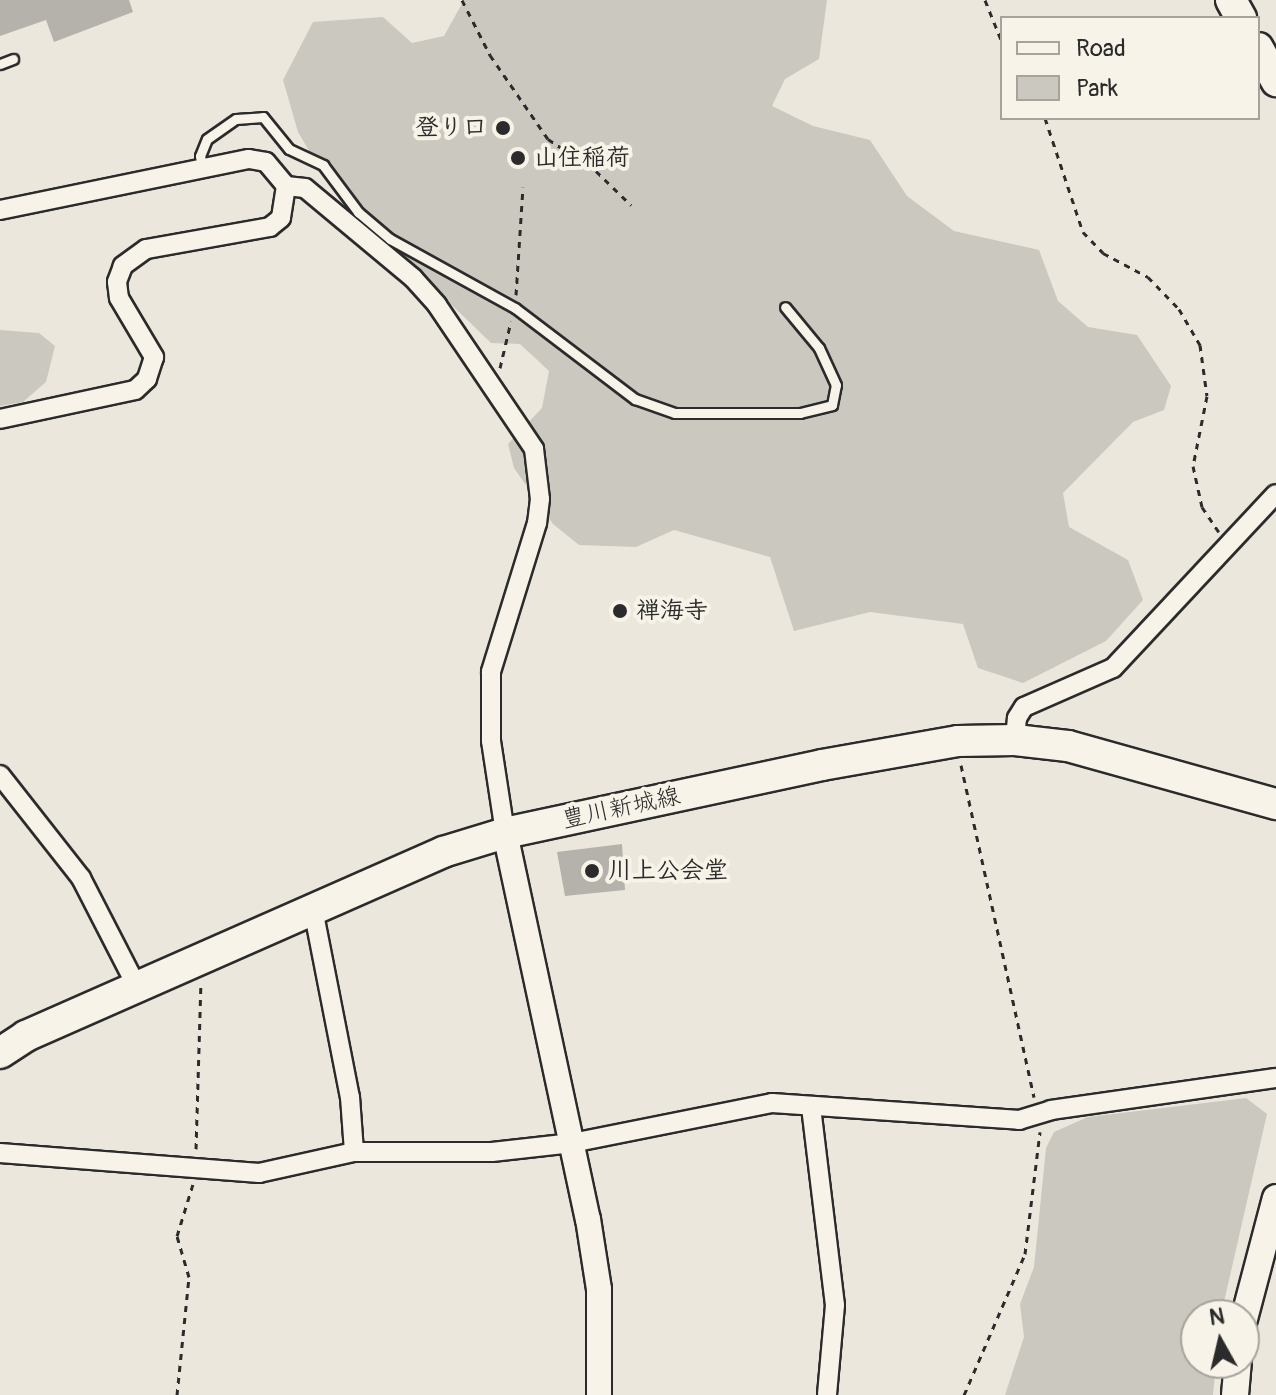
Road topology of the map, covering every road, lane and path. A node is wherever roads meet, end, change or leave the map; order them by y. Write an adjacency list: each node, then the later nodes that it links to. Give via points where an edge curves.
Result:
1 (462, 0): 12 (path, via 490,55 548,139 596,171)
2 (985, 0): 3 (path)
3 (1000, 37)
4 (1260, 52): 7 (main road)
5 (13, 59): 6 (lane)
6 (0, 64)
7 (1276, 81)
8 (1046, 120): 19 (path, via 1083,232 1103,253 1148,277 1179,309 1200,345 1207,396 1193,466 1195,489)
9 (202, 167): 10 (street, via 249,159 266,162); 13 (street); 15 (lane, via 207,139 236,119 263,117 289,149 323,165 358,212 390,239)
10 (286, 186): 16 (street, via 305,188 413,278); 17 (street, via 281,218 270,227 146,249 123,266 119,298 154,357 147,379 135,390)
11 (523, 187): 15 (path)
12 (631, 205)
13 (0, 210)
14 (785, 307): 15 (lane, via 825,361 836,385 832,405 800,413 675,413 635,399)
15 (515, 308): 16 (path)
16 (495, 392): 24 (street, via 534,449 540,499 491,672 491,741)
17 (0, 419)
18 (1276, 494): 19 (street)
19 (1228, 545): 20 (street, via 1113,668 1024,707)
20 (1015, 740): 21 (main road, 豊川新城線); 23 (main road, 豊川新城線, via 1068,746)
21 (958, 741): 24 (main road, 豊川新城線); 30 (path)
22 (0, 775): 26 (street, via 81,878)
23 (1276, 804)
24 (505, 833): 25 (main road, 豊川新城線, via 443,852); 31 (street)
25 (313, 909): 26 (main road, 豊川新城線); 32 (street, via 350,1097)
26 (137, 987): 27 (main road, 豊川新城線)
27 (0, 1053)
28 (1276, 1078): 30 (street)
29 (811, 1107): 30 (street, via 1019,1120); 31 (street, via 772,1103); 37 (street, via 835,1305)
30 (1038, 1115): 38 (path, via 1025,1254)
31 (572, 1143): 32 (street, via 492,1152); 36 (street, via 599,1289)
32 (354, 1152): 33 (street, via 259,1173)
33 (0, 1153)
34 (1276, 1198): 35 (main road)
35 (1249, 1299)
36 (599, 1395)
37 (827, 1395)
38 (964, 1395)

